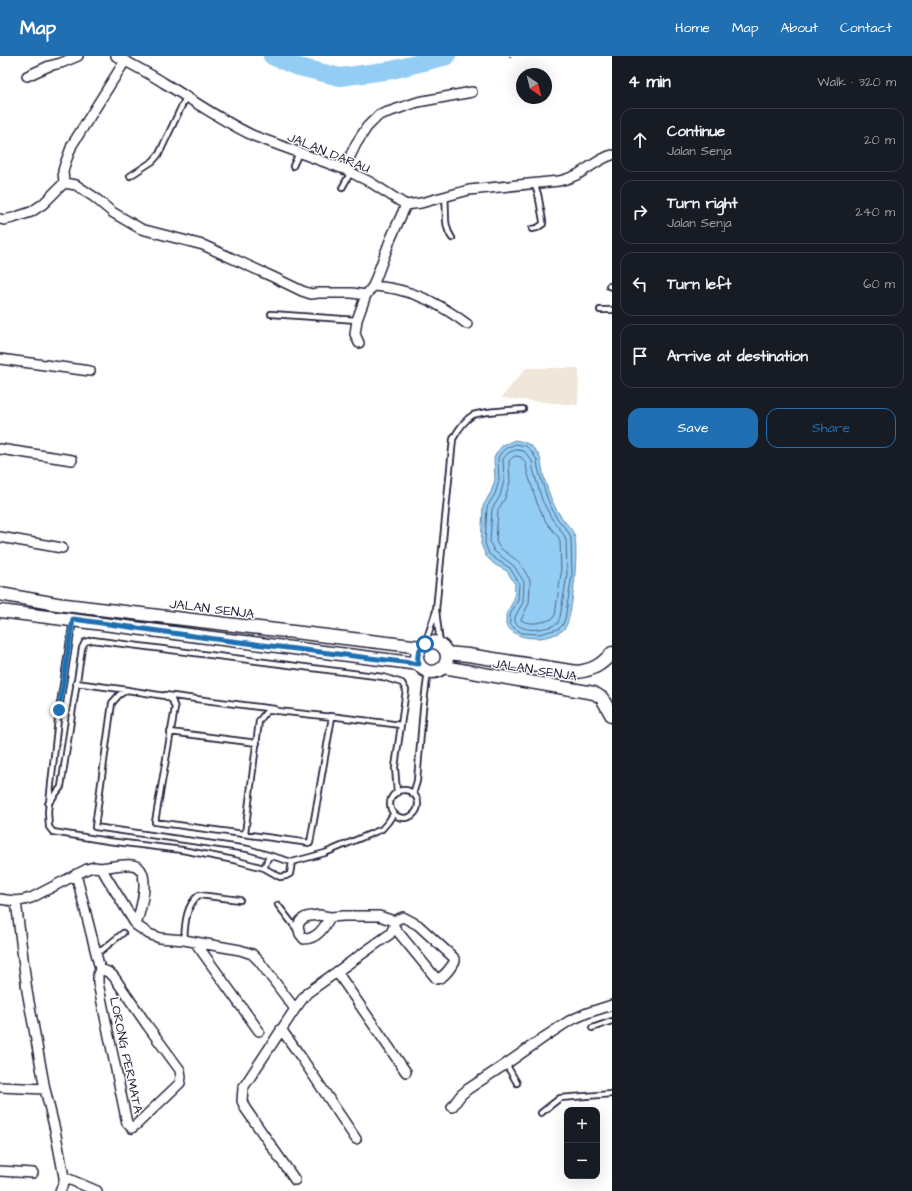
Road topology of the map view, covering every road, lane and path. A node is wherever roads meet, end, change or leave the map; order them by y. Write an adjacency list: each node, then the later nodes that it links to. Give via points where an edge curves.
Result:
1 (78, 56): 4 (street)
2 (116, 56): 3 (street, JALAN DARAU)
3 (125, 61): 6 (street, JALAN DARAU); 12 (street, via 72,145 63,171)
4 (27, 76)
5 (472, 92): 10 (street, via 418,102 379,115 356,144)
6 (186, 97): 7 (street, JALAN DARAU, via 240,130); 11 (lane, via 159,154)
7 (299, 153): 9 (lane); 10 (street, JALAN DARAU)
8 (612, 155): 13 (street, via 570,178)
9 (293, 166)
10 (347, 171): 14 (lane); 16 (street, JALAN DARAU)
11 (130, 176)
12 (64, 183): 17 (street, via 31,212); 21 (street, via 76,185 112,212 141,229 203,245 302,291 311,294)
13 (534, 183): 15 (street, via 469,190); 18 (lane, via 543,224)
14 (342, 188)
15 (444, 197): 16 (street); 19 (lane, via 446,224)
16 (406, 205): 20 (street)
17 (0, 219)
18 (532, 229)
19 (452, 238)
20 (373, 286): 21 (street); 26 (street, via 404,291 424,298)
21 (366, 295): 25 (street)
22 (600, 310): 23 (lane)
23 (612, 310)
24 (271, 314): 25 (lane)
25 (357, 320): 27 (street, via 355,334)
26 (467, 324)
27 (359, 343)
28 (0, 359): 29 (street)
29 (90, 371)
30 (523, 409): 36 (lane, via 474,415 458,429 453,439)
31 (0, 449): 32 (street)
32 (72, 460)
33 (0, 537): 34 (street)
34 (62, 548)
35 (0, 594): 39 (main road, JALAN SENJA, via 57,604)
36 (436, 610): 39 (lane); 40 (lane)
37 (0, 611): 38 (main road, JALAN SENJA)
38 (73, 619): 43 (main road, JALAN SENJA); 51 (lane)
39 (423, 646): 40 (main road, JALAN SENJA, via 432,642); 43 (main road, via 418,655)
40 (443, 648): 41 (main road, JALAN SENJA, via 468,655 577,672 599,666); 42 (main road, via 447,661)
41 (612, 653)
42 (443, 667): 43 (main road, JALAN SENJA, via 436,671); 45 (main road, JALAN SENJA, via 594,693 602,698)
43 (424, 668): 50 (lane, via 417,781)
44 (76, 684): 46 (lane); 46 (lane, via 82,648 85,642 92,640 383,677 402,683 406,690); 51 (lane, via 61,787)
45 (612, 716)
46 (401, 725): 49 (lane, via 395,767)
47 (170, 732): 48 (lane); 53 (lane, via 155,822); 54 (lane, via 175,708 172,700 165,696 127,690 112,703 95,827 248,849)
48 (257, 743): 53 (lane); 53 (lane, via 260,721 267,711 332,717 310,843)
49 (397, 793): 50 (lane, via 405,790); 52 (lane, via 393,796 391,804)
50 (413, 794): 52 (lane, via 418,801 414,814 401,817)
51 (48, 804): 57 (lane, via 49,827 53,832 182,850)
52 (394, 813): 55 (lane, via 382,829 325,853)
53 (245, 834)
54 (269, 856): 55 (lane); 57 (lane)
55 (292, 862): 57 (lane, via 290,874 286,876 280,876)
56 (101, 868): 58 (street, via 94,867); 64 (street); 64 (street, via 132,865 142,872 143,900)
57 (264, 868)
58 (76, 874): 61 (street, via 31,898); 70 (street, LORONG PERMATA)
59 (0, 899): 61 (street)
60 (240, 900): 68 (lane, via 199,895 193,900 185,921)
61 (16, 901): 83 (street, via 27,991)
62 (278, 906): 67 (lane)
63 (330, 917): 65 (street, via 379,916); 67 (street, via 324,928 315,936 304,939); 67 (street, via 306,916 300,920 298,926)
64 (136, 924): 68 (street, via 149,934 160,938)
65 (394, 924): 65 (street, via 403,918 418,925 450,954 455,962 441,979 435,977); 72 (street, via 390,934)
66 (123, 933): 70 (lane, via 102,950)
67 (300, 934)
68 (184, 940): 69 (street)
69 (195, 942): 74 (street, via 252,954); 78 (street)
70 (95, 952): 71 (street, LORONG PERMATA)
71 (100, 969): 71 (street, LORONG PERMATA, via 98,983 127,1123 132,1128 180,1083 180,1070 114,977)
72 (337, 972): 74 (street, via 307,993); 80 (street)
73 (612, 1004): 79 (street, via 569,1021)
74 (295, 1008): 77 (street)
75 (612, 1022): 76 (lane)
76 (592, 1028)
77 (281, 1030): 87 (street); 91 (street, via 241,1095 244,1108)
78 (259, 1031)
79 (506, 1064): 81 (lane); 85 (street, via 468,1089)
80 (406, 1072)
81 (517, 1083)
82 (0, 1087): 83 (street)
83 (45, 1089): 90 (street)
84 (612, 1094): 86 (lane, via 560,1098)
85 (452, 1106)
86 (541, 1113)
87 (356, 1139)
88 (0, 1171): 89 (street)
89 (33, 1173)
90 (64, 1177): 92 (street); 93 (street)
91 (295, 1180)
92 (60, 1191)
93 (97, 1191)

